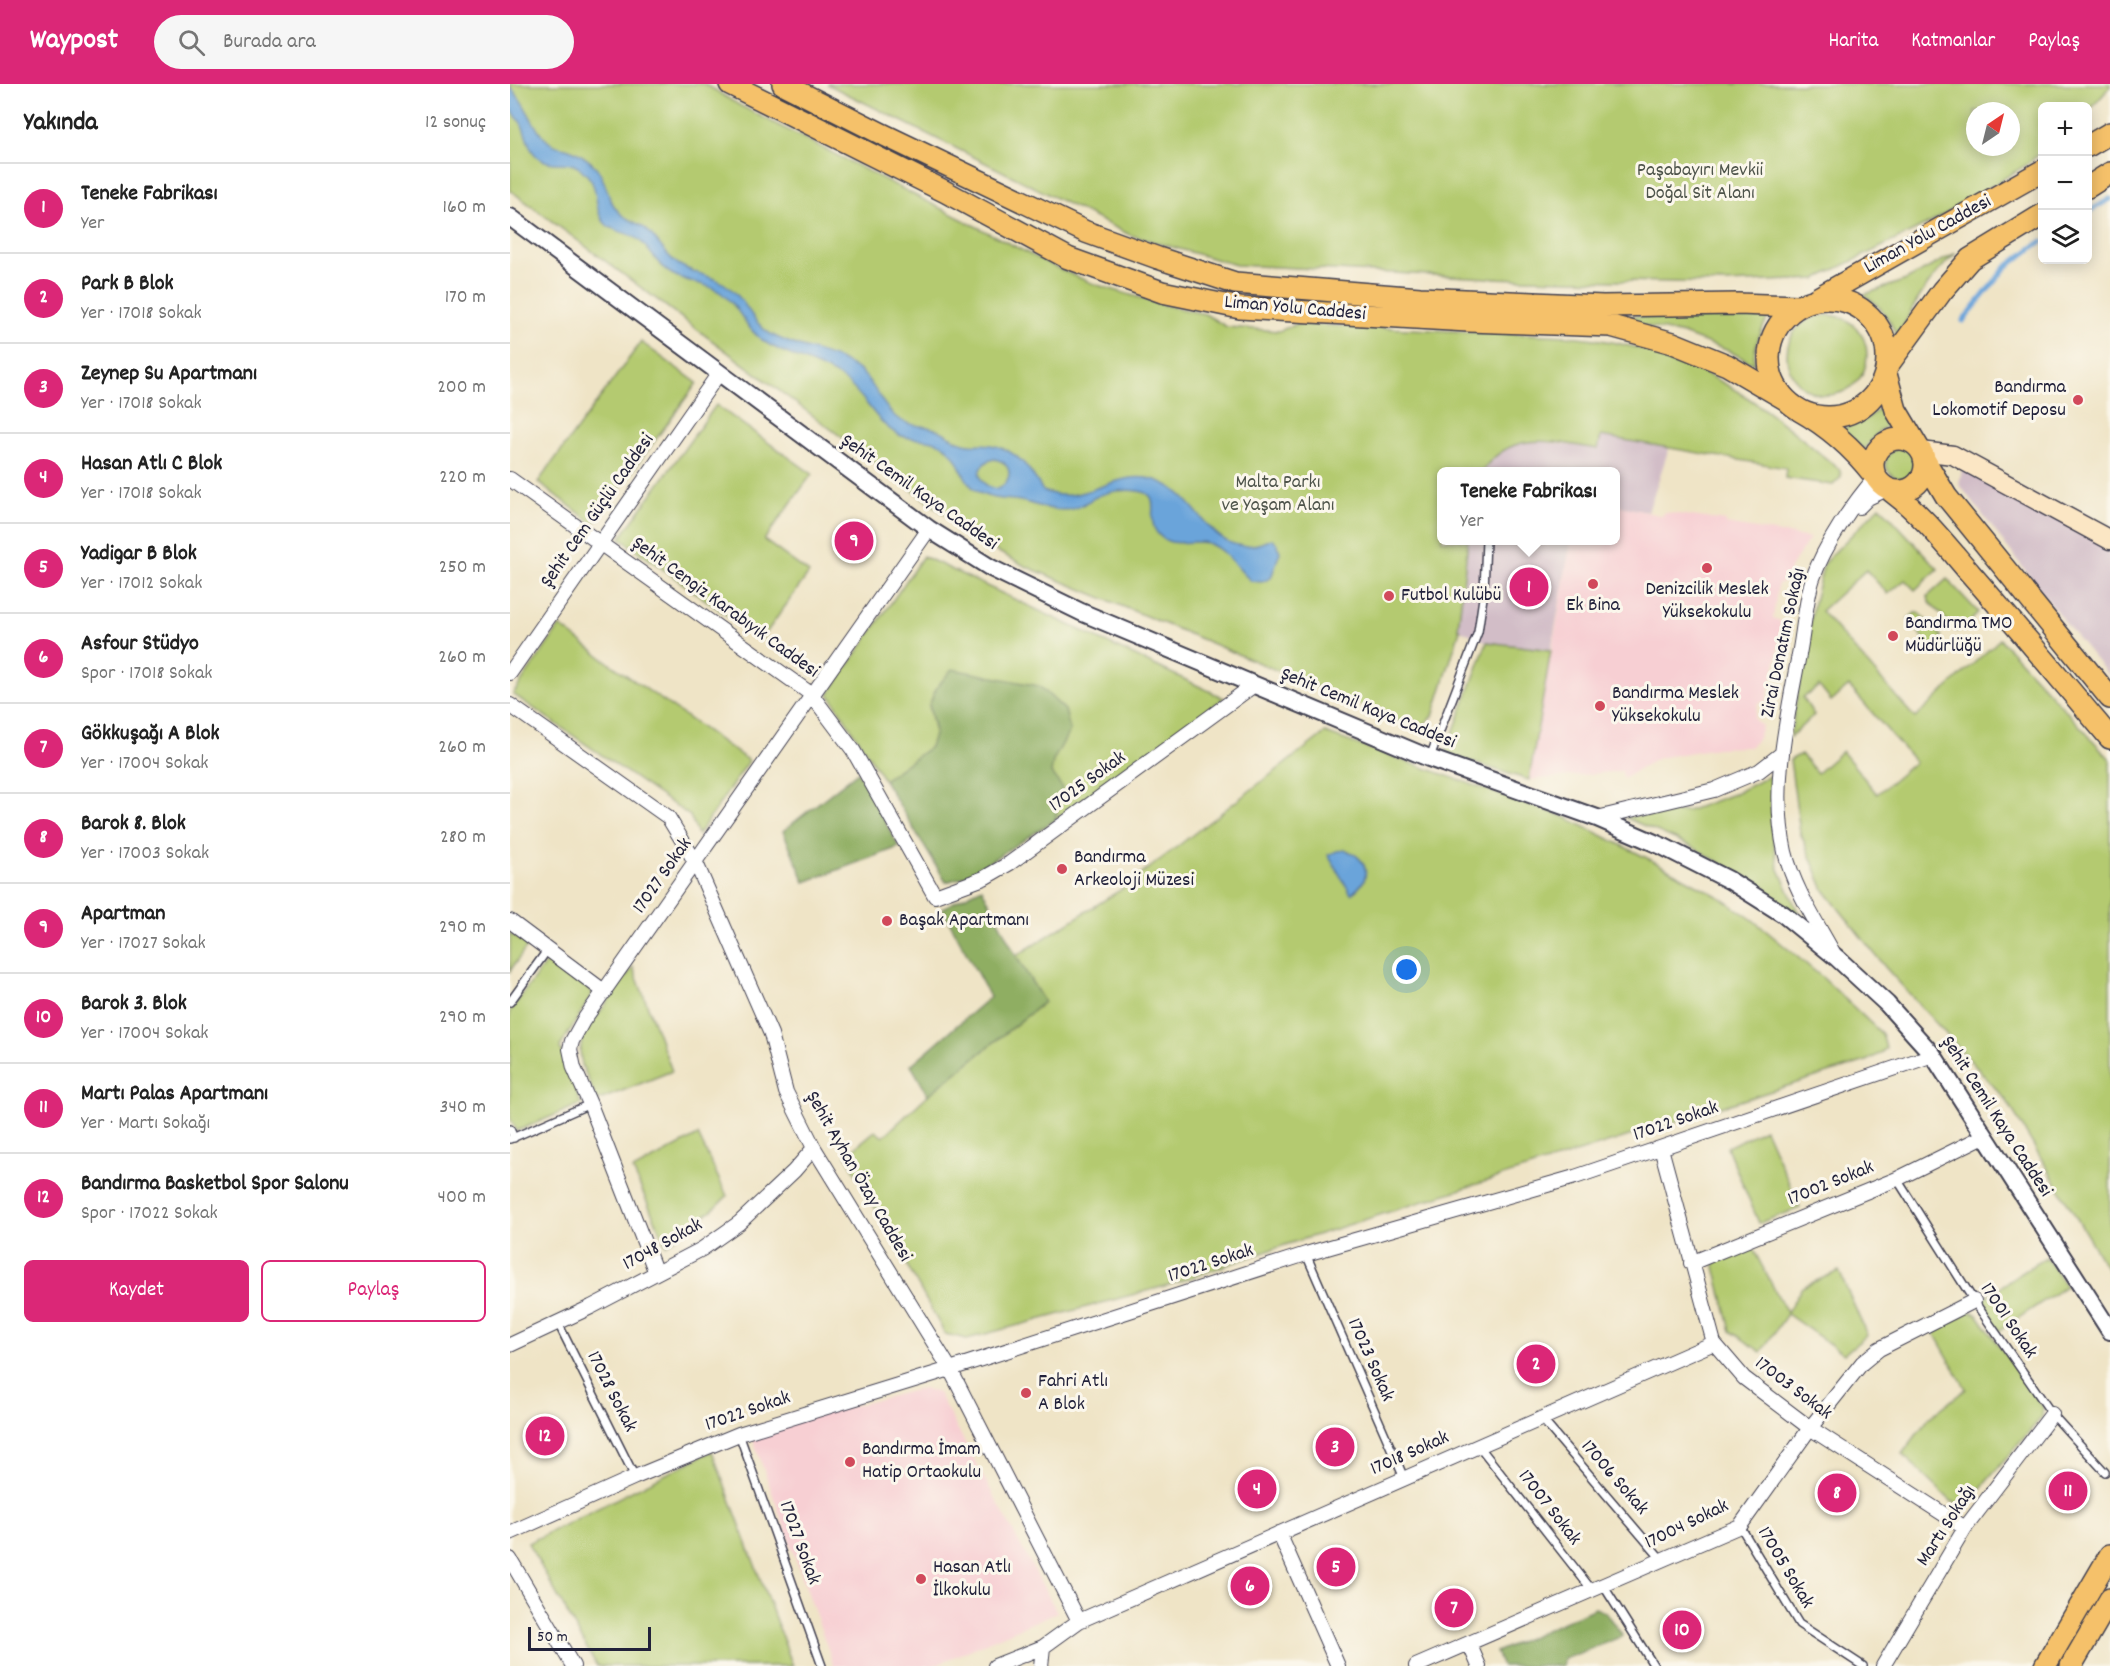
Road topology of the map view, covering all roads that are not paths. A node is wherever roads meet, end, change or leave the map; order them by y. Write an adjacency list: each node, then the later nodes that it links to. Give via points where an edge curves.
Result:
1 (730, 84): 13 (main road, Liman Yolu Caddesi, via 1068,258 1162,292 1251,309 1611,326 1673,343 1727,365)
2 (783, 84): 10 (main road, Liman Yolu Caddesi, via 1086,231 1235,283 1420,298 1580,305)
3 (2110, 133): 4 (main road)
4 (2092, 144)
5 (2110, 173): 7 (main road)
6 (2038, 174): 10 (main road, Liman Yolu Caddesi)
7 (2092, 184)
8 (510, 218): 12 (street, Şehit Cemil Kaya Caddesi)
9 (2038, 218): 11 (main road, via 1970,259 1942,291)
10 (1806, 303): 11 (main road, via 1833,298 1868,313 1887,346); 13 (main road, via 1784,318 1769,349 1769,367 1775,384)
11 (1887, 370): 13 (main road, via 1872,399 1848,414 1815,416); 14 (main road, via 1896,410)
12 (719, 373): 17 (street, Şehit Cemil Kaya Caddesi); 19 (street, Şehit Cem Güçlü Caddesi)
13 (1792, 404): 16 (main road, via 1846,443)
14 (1921, 453): 16 (main road, via 1924,474 1920,482 1907,491); 16 (main road, via 1912,442 1903,439 1885,442 1872,465); 18 (main road, via 1937,452 1959,458); 24 (main road, via 1946,496)
15 (510, 479): 19 (street, Şehit Cengiz Karabıyık Caddesi)
16 (1882, 483): 26 (main road, via 1932,530); 27 (street, Zirai Donatım Sokağı, via 1860,496 1813,578)
17 (929, 530): 22 (street, Şehit Cemil Kaya Caddesi, via 1043,594); 23 (street, 17027 Sokak)
18 (2110, 540)
19 (600, 542): 21 (street, Şehit Cem Güçlü Caddesi); 23 (street, Şehit Cengiz Karabıyık Caddesi)
20 (1486, 545): 28 (lane, via 1478,632)
21 (510, 673)
22 (1254, 685): 28 (street, Şehit Cemil Kaya Caddesi); 31 (street, 17025 Sokak, via 1010,863 984,878)
23 (812, 694): 30 (street, 17027 Sokak); 31 (street, Şehit Cengiz Karabıyık Caddesi, via 853,750)
24 (2110, 698)
25 (510, 705): 30 (street, Şehit Ayhan Özay Caddesi, via 668,817)
26 (2110, 738)
27 (1781, 754): 29 (street, via 1759,771 1714,790); 34 (street, Zirai Donatım Sokağı, via 1780,817 1785,852 1797,887)
28 (1429, 758): 29 (street, Şehit Cemil Kaya Caddesi)
29 (1597, 818): 34 (street, Şehit Cemil Kaya Caddesi, via 1729,880 1783,914)
30 (696, 863): 35 (street, 17027 Sokak); 42 (street, Şehit Ayhan Özay Caddesi, via 771,1034 786,1092)
31 (935, 896)
32 (510, 921): 33 (street)
33 (548, 949): 35 (street); 36 (lane)
34 (1837, 958): 37 (street, Şehit Cemil Kaya Caddesi, via 1887,1004)
35 (605, 992): 38 (street, 17027 Sokak, via 576,1032 570,1048)
36 (510, 1002)
37 (1933, 1055): 40 (street, Şehit Cemil Kaya Caddesi); 43 (street, 17022 Sokak)
38 (590, 1104): 41 (lane); 47 (street, 17027 Sokak)
39 (510, 1129): 41 (lane)
40 (1984, 1136): 44 (street, 17002 Sokak); 50 (street, Şehit Cemil Kaya Caddesi)
41 (512, 1138)
42 (814, 1148): 47 (street, 17048 Sokak, via 739,1223 702,1249); 53 (street, Şehit Ayhan Özay Caddesi)
43 (1661, 1148): 45 (street, 17022 Sokak, via 1575,1177); 46 (street, 17003 Sokak)
44 (1897, 1179): 46 (street, 17002 Sokak); 48 (lane, 17001 Sokak)
45 (1306, 1254): 53 (street, 17022 Sokak); 61 (lane, 17023 Sokak)
46 (1691, 1263): 51 (street, 17003 Sokak)
47 (656, 1273): 49 (street, 17048 Sokak)
48 (1974, 1301): 54 (lane, 17001 Sokak); 56 (street, 17004 Sokak, via 1870,1356)
49 (558, 1323): 52 (street, 17048 Sokak); 60 (lane, 17028 Sokak)
50 (2110, 1331)
51 (1714, 1343): 55 (street, 17018 Sokak); 56 (street, 17003 Sokak, via 1744,1378)
52 (510, 1346)
53 (950, 1369): 57 (street, 17022 Sokak); 71 (street, Şehit Ayhan Özay Caddesi)
54 (2052, 1414): 59 (lane, 17001 Sokak); 63 (street, Martı Sokağı)
55 (1541, 1418): 58 (street, 17018 Sokak); 68 (lane, 17006 Sokak)
56 (1810, 1428): 62 (street, 17004 Sokak); 63 (street, 17003 Sokak)
57 (739, 1434): 60 (street, 17022 Sokak); 75 (lane, 17027 Sokak)
58 (1479, 1446): 61 (street, 17018 Sokak); 69 (lane, 17007 Sokak)
59 (2105, 1472)
60 (635, 1477): 64 (street, 17022 Sokak)
61 (1404, 1478): 65 (street, 17018 Sokak)
62 (1740, 1526): 68 (street, 17004 Sokak); 82 (lane, 17005 Sokak, via 1799,1624)
63 (1965, 1528): 83 (street, Martı Sokağı)
64 (510, 1533)
65 (1279, 1533): 71 (street, 17018 Sokak); 78 (street)
66 (2110, 1555): 84 (main road)
67 (510, 1559): 74 (street)
68 (1662, 1560): 69 (street, 17004 Sokak)
69 (1597, 1588): 72 (street, 17004 Sokak); 81 (lane, 17007 Sokak)
70 (2110, 1599): 85 (main road)
71 (1079, 1621): 73 (street, 17018 Sokak)
72 (1469, 1643): 79 (street, 17004 Sokak); 80 (street)
73 (1043, 1647): 76 (street, 17018 Sokak); 77 (street)
74 (573, 1666)
75 (822, 1666)
76 (995, 1666)
77 (1041, 1666)
78 (1338, 1666)
79 (1416, 1666)
80 (1479, 1666)
81 (1654, 1666)
82 (1863, 1666)
83 (1883, 1666)
84 (2045, 1666)
85 (2072, 1666)

